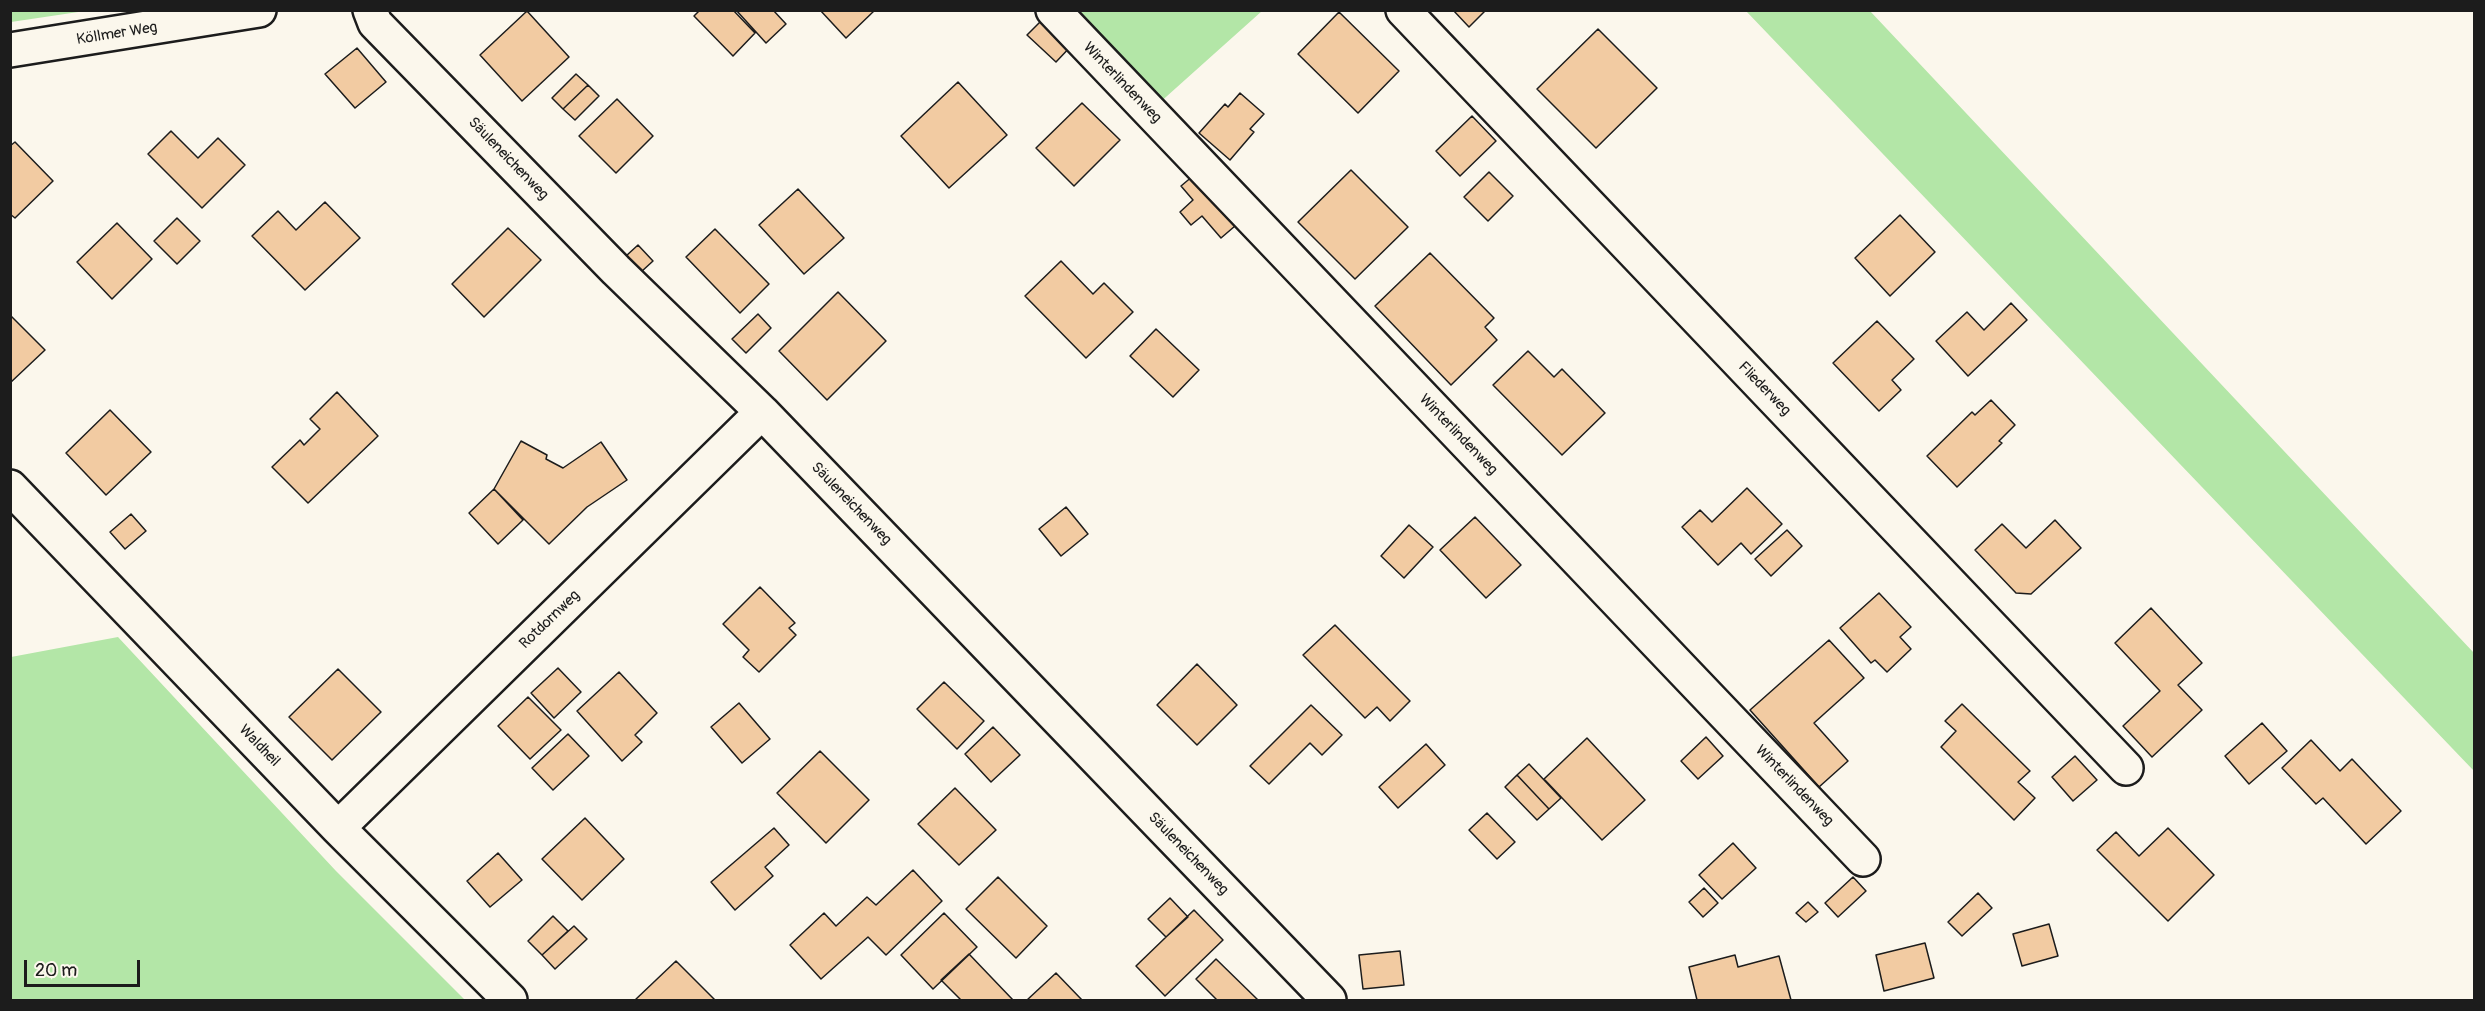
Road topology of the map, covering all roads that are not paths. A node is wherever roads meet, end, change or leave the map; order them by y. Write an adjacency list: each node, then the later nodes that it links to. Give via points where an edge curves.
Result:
1 (259, 10): 5 (street, Köllmer Weg)
2 (370, 10): 6 (street, Säuleneichenweg, via 383,32)
3 (1053, 10): 10 (street, Winterlindenweg)
4 (1403, 10): 8 (street, Fliederweg)
5 (10, 51)
6 (762, 412): 9 (street, Rotdornweg); 12 (street, Säuleneichenweg)
7 (10, 487): 9 (street, Waldheil)
8 (2126, 768)
9 (338, 828): 11 (street, Waldheil)
10 (1863, 859)
11 (510, 1000)
12 (1329, 1000)

